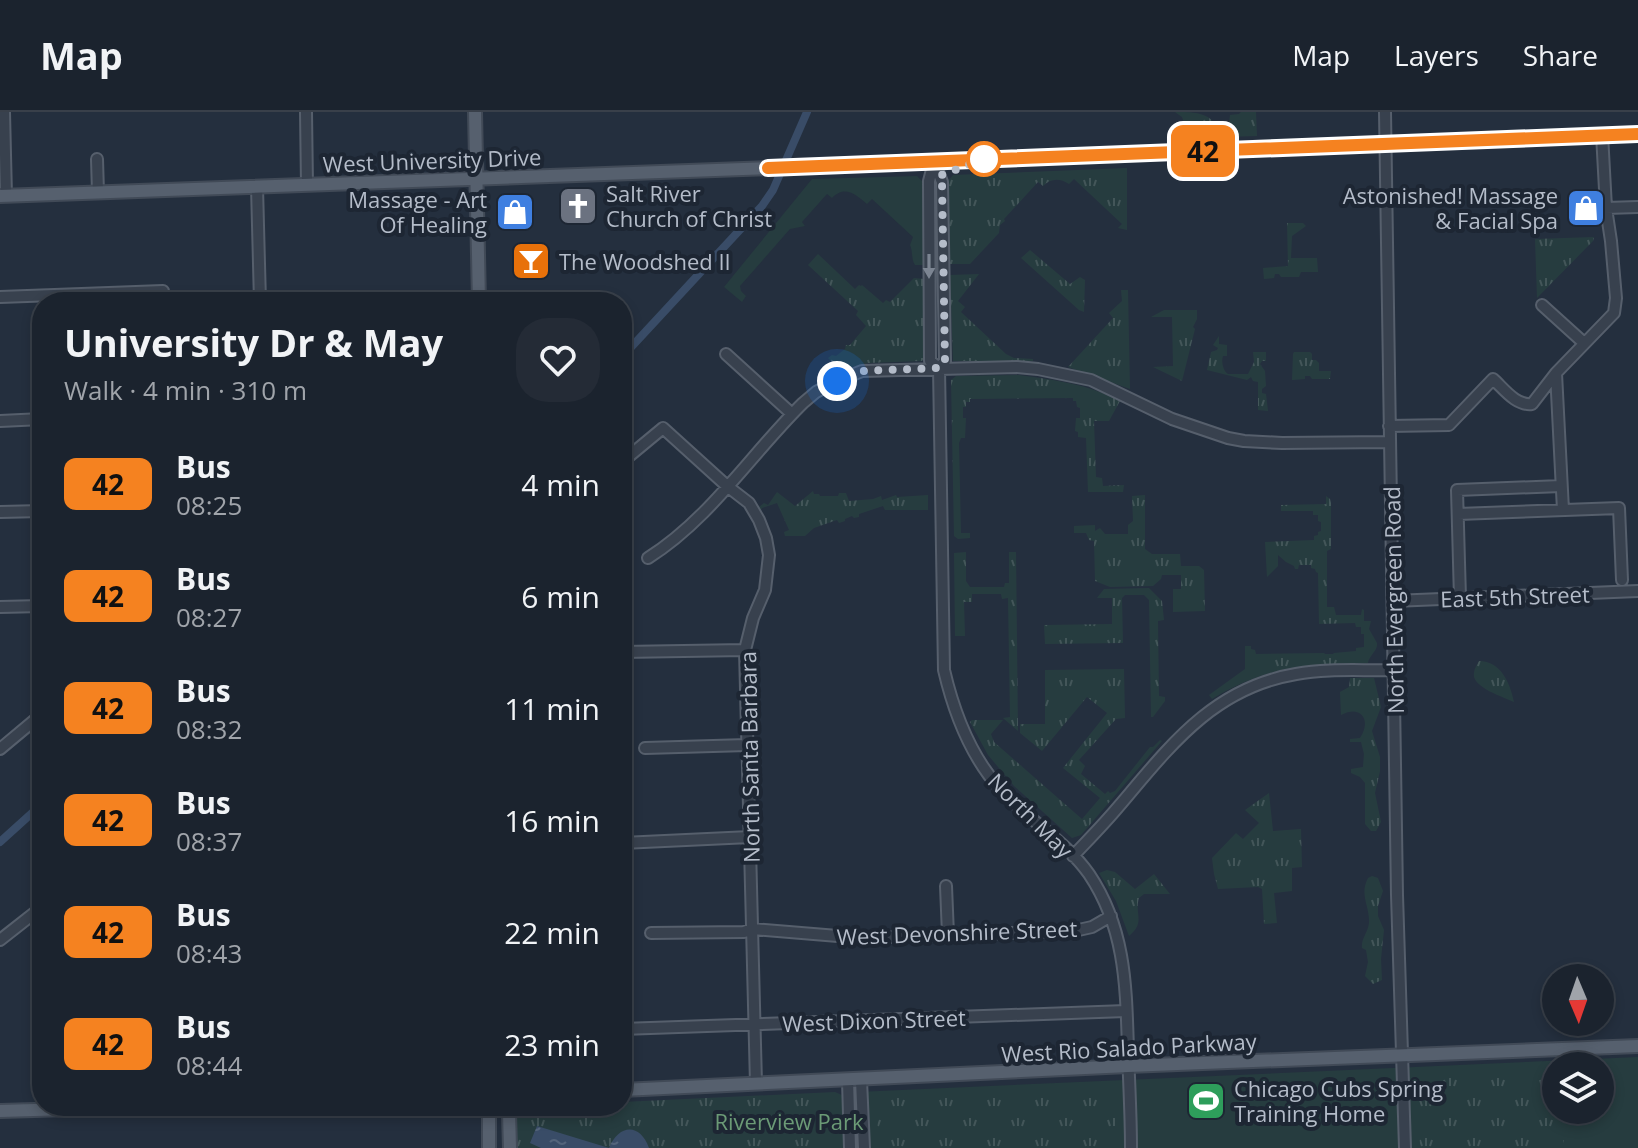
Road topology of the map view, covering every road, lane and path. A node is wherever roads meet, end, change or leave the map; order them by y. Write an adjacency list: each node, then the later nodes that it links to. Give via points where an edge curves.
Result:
1 (4, 112): 14 (street)
2 (306, 112): 11 (street)
3 (475, 112): 10 (main road)
4 (1385, 112): 7 (street, North Evergreen Road)
5 (1602, 134): 6 (main road, West University Drive); 7 (main road, West University Drive); 16 (street)
6 (1638, 134)
7 (1385, 143): 9 (main road, West University Drive); 29 (street, North Evergreen Road)
8 (97, 159): 13 (street)
9 (934, 161): 10 (main road, West University Drive); 24 (street, North May, via 942,182 945,361)
10 (476, 179): 11 (main road, West University Drive); 18 (main road)
11 (307, 185): 12 (main road, West University Drive)
12 (257, 187): 13 (main road, West University Drive); 17 (street)
13 (98, 193): 14 (main road, West University Drive)
14 (3, 196)
15 (1638, 207): 16 (street)
16 (1606, 208): 22 (street, via 1614,313)
17 (260, 292)
18 (479, 292)
19 (0, 297): 20 (street)
20 (32, 298)
21 (1542, 305): 22 (street)
22 (1584, 343): 25 (street)
23 (726, 354): 26 (street)
24 (939, 368): 26 (street, via 862,371 816,392); 30 (street, via 1017,367 1082,378 1188,425 1244,441); 54 (street, North May, via 942,645 949,692 984,768)
25 (1556, 373): 29 (street, via 1532,404 1516,400 1493,379 1449,425); 33 (street)
26 (792, 414): 32 (street)
27 (32, 419): 28 (street)
28 (0, 421)
29 (1389, 426): 30 (street, North Evergreen Road)
30 (1389, 442): 42 (street, North Evergreen Road)
31 (632, 454): 32 (street, North Santa Barbara, via 663,428)
32 (727, 486): 38 (street, via 684,531); 45 (street, North Santa Barbara, via 749,503 769,555 765,590)
33 (1561, 486): 34 (street); 37 (street, via 1457,490)
34 (1563, 510): 37 (street); 39 (street, via 1619,508)
35 (32, 511): 36 (street)
36 (0, 512)
37 (1458, 514): 41 (street)
38 (648, 558)
39 (1622, 580)
40 (1638, 591): 41 (street, East 5th Street)
41 (1460, 598): 42 (street, East 5th Street)
42 (1393, 601): 47 (street, North Evergreen Road)
43 (32, 606): 44 (street)
44 (0, 607)
45 (745, 650): 46 (street); 49 (street, North Santa Barbara)
46 (632, 652)
47 (1394, 670): 54 (street, via 1296,674 1239,691 1171,744); 66 (street, North Evergreen Road)
48 (32, 722): 51 (street)
49 (747, 745): 50 (street); 52 (street, North Santa Barbara)
50 (645, 748)
51 (0, 749)
52 (750, 837): 53 (street); 58 (street, North Santa Barbara)
53 (632, 843)
54 (1073, 856): 57 (street, North May)
55 (946, 886): 60 (street)
56 (32, 916): 61 (street)
57 (1111, 916): 60 (street, West Devonshire Street, via 1074,931); 62 (street, North May, via 1124,968)
58 (752, 929): 59 (street, West Devonshire Street); 60 (street, West Devonshire Street, via 862,938); 63 (street, North Santa Barbara)
59 (651, 933)
60 (948, 935)
61 (0, 940)
62 (1126, 1011): 63 (street, West Dixon Street); 67 (street, North May)
63 (753, 1024): 64 (street, West Dixon Street); 69 (street, North Santa Barbara)
64 (632, 1029)
65 (1638, 1046): 66 (main road, West Rio Salado Parkway)
66 (1402, 1056): 67 (main road, West Rio Salado Parkway); 80 (street, North Evergreen Road)
67 (1128, 1066): 68 (main road, West Rio Salado Parkway); 79 (street, North May)
68 (854, 1080): 69 (main road, West Rio Salado Parkway); 77 (street); 78 (street)
69 (756, 1084): 70 (main road, West Rio Salado Parkway)
70 (632, 1090)
71 (32, 1110): 72 (main road)
72 (0, 1111)
73 (489, 1116): 75 (main road)
74 (509, 1116): 76 (main road)
75 (489, 1148)
76 (510, 1148)
77 (850, 1148)
78 (864, 1148)
79 (1131, 1148)
80 (1405, 1148)

